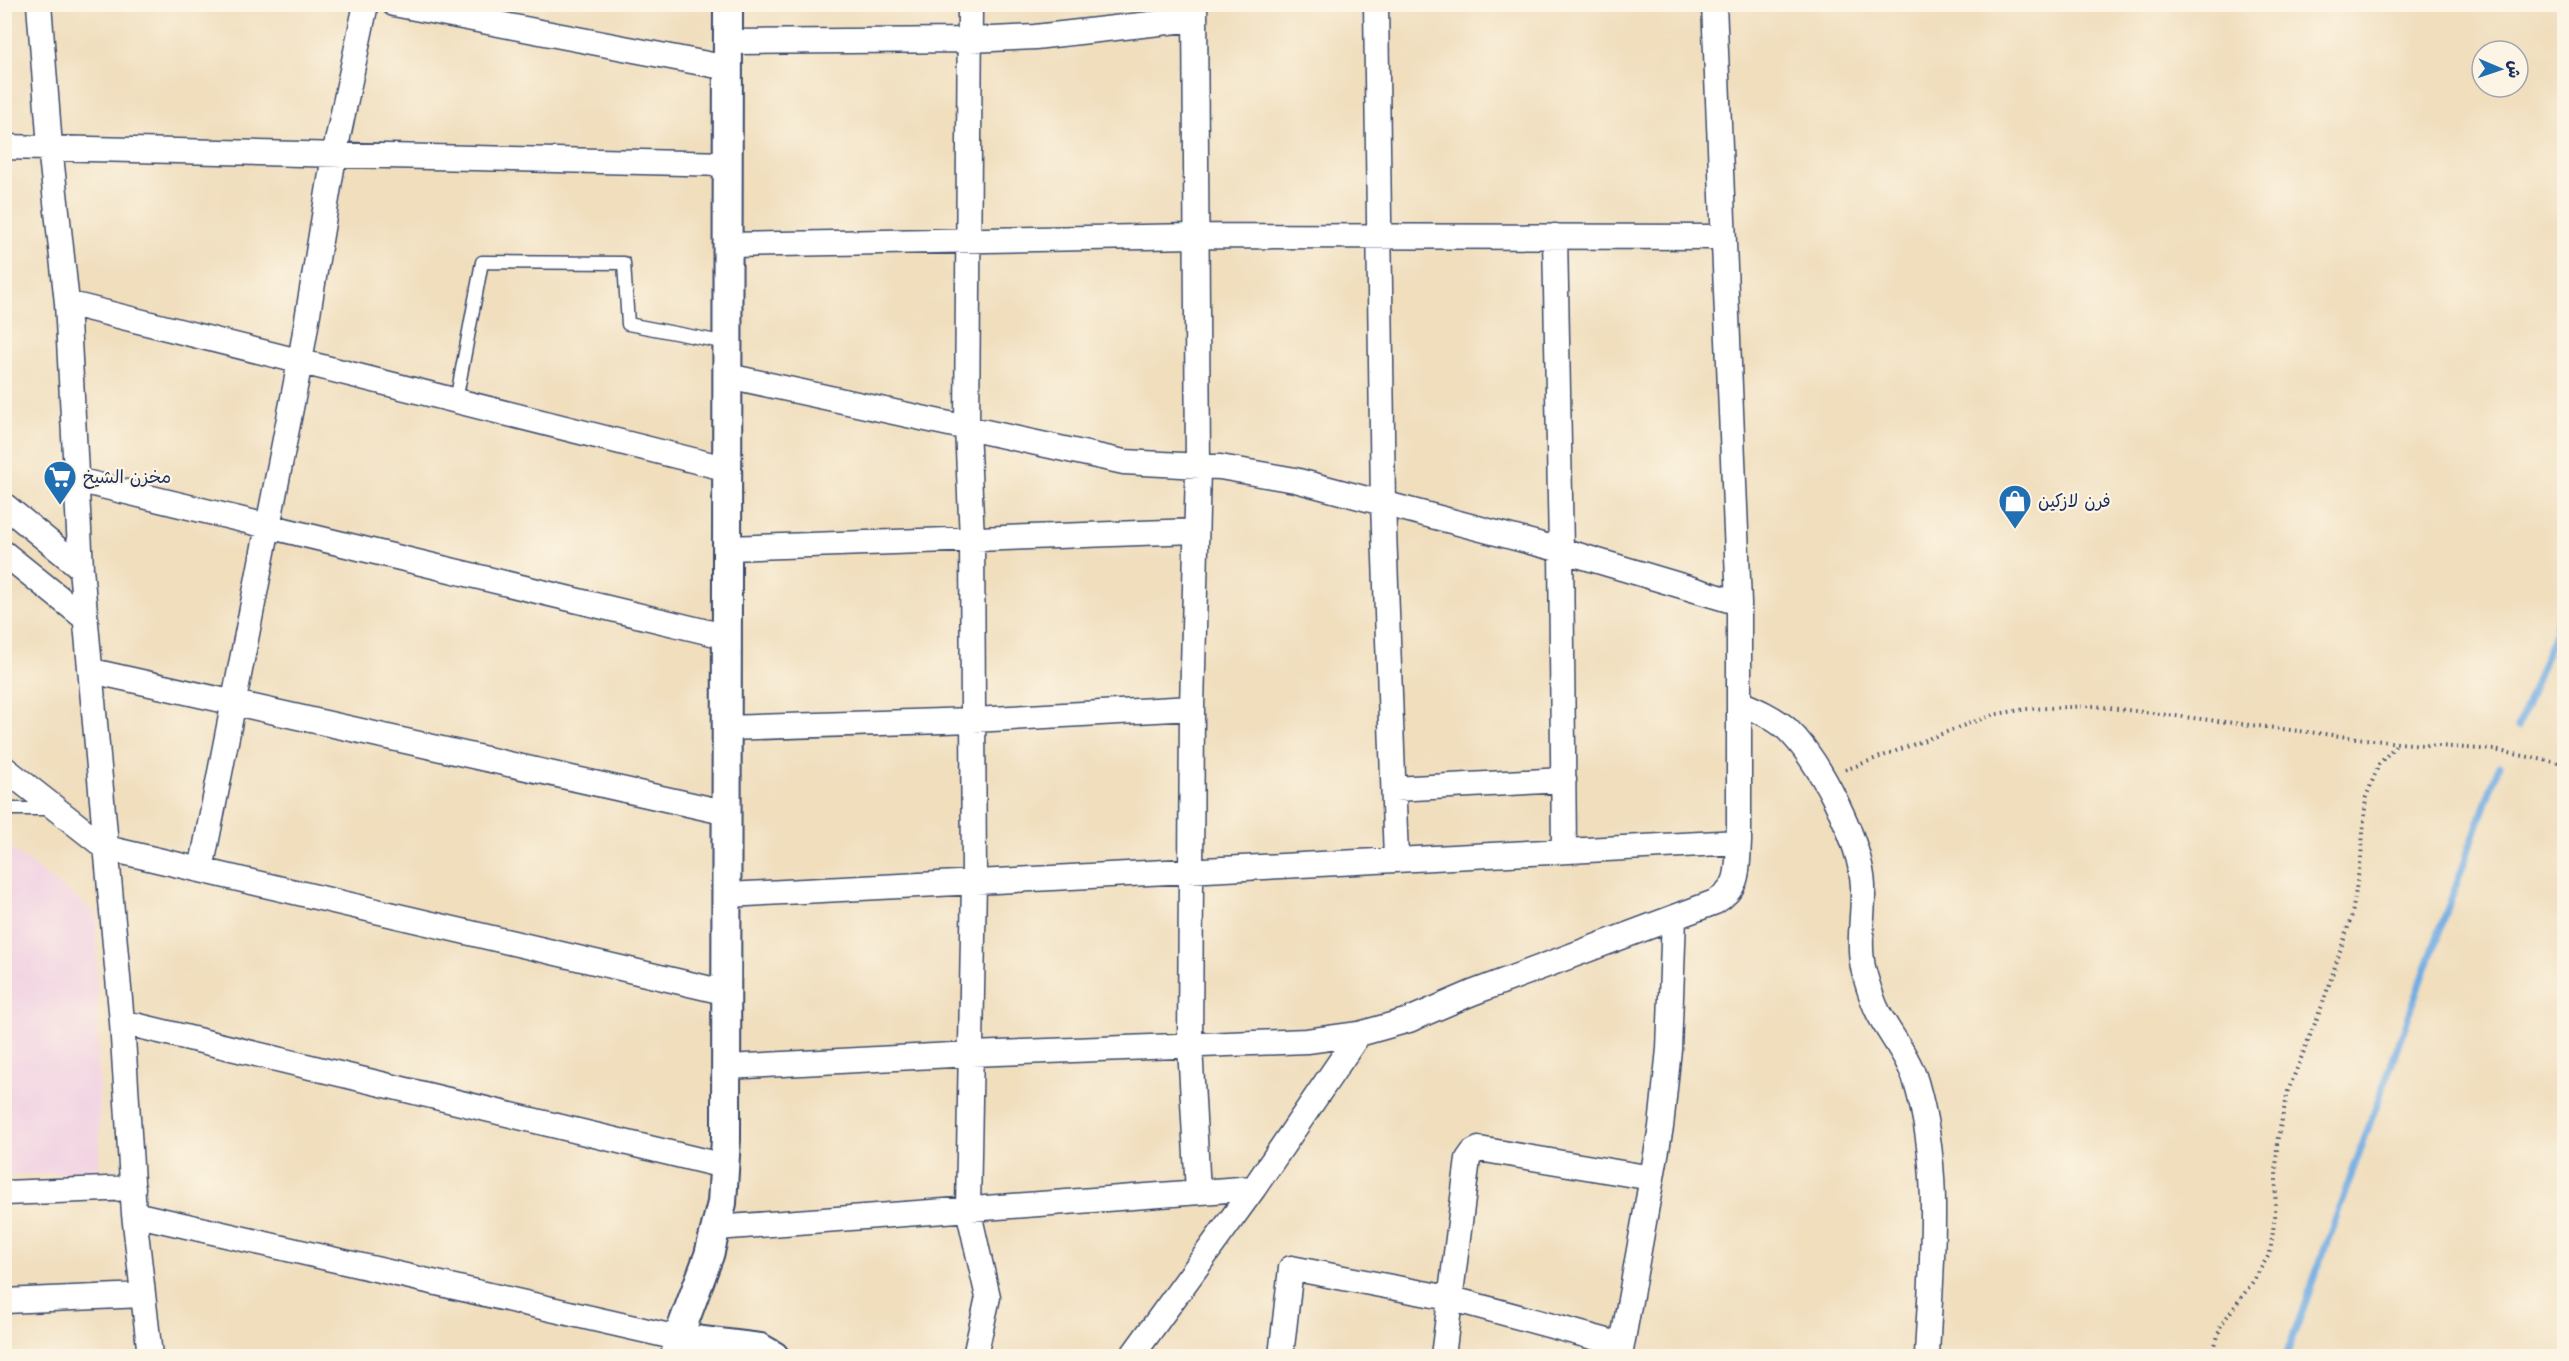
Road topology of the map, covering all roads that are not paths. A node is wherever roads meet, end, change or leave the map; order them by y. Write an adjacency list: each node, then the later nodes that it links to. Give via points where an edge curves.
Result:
1 (39, 4): 12 (street)
2 (366, 4): 13 (street)
3 (394, 4): 10 (street)
4 (728, 4): 10 (street)
5 (970, 4): 9 (street)
6 (1376, 4): 15 (street)
7 (1714, 4): 18 (street)
8 (1195, 12): 9 (street, via 1035,37); 16 (street)
9 (970, 40): 10 (street); 19 (street)
10 (728, 55): 14 (street)
11 (4, 147): 12 (street)
12 (50, 147): 13 (street); 21 (street)
13 (334, 156): 14 (street); 23 (street)
14 (728, 164): 20 (street)
15 (1381, 235): 16 (street); 17 (street); 30 (street)
16 (1196, 236): 19 (street); 27 (street)
17 (1555, 236): 18 (street); 36 (street)
18 (1723, 237): 39 (street)
19 (967, 240): 20 (street); 26 (street)
20 (728, 245): 22 (street)
21 (67, 303): 23 (street); 29 (street)
22 (728, 343): 24 (street); 25 (lane, via 628,324 624,263 482,262)
23 (300, 362): 25 (street); 32 (street)
24 (728, 376): 26 (street); 28 (street)
25 (456, 401): 28 (street)
26 (967, 428): 27 (street, via 1124,462); 34 (street)
27 (1198, 468): 30 (street, via 1220,467 1295,480); 33 (street)
28 (728, 470): 35 (street)
29 (77, 480): 32 (street); 38 (street)
30 (1383, 503): 36 (street); 50 (street)
31 (4, 505): 38 (street)
32 (268, 526): 41 (street); 43 (street)
33 (1195, 531): 34 (street); 45 (street)
34 (972, 539): 35 (street); 46 (street)
35 (729, 548): 41 (street)
36 (1562, 550): 39 (street); 49 (street)
37 (4, 553): 40 (street)
38 (81, 568): 40 (street)
39 (1739, 603): 44 (street)
40 (86, 619): 42 (street)
41 (728, 637): 47 (street)
42 (92, 671): 43 (street); 55 (street)
43 (233, 703): 53 (street); 58 (street)
44 (1740, 703): 54 (street); 89 (street, via 1768,715 1805,750 1850,829 1858,854 1863,884 1863,959 1869,990 1915,1078 1931,1148 1935,1191)
45 (1192, 708): 46 (street); 59 (street)
46 (973, 720): 47 (street); 60 (street)
47 (728, 728): 53 (street)
48 (4, 768): 52 (street)
49 (1564, 780): 50 (street); 56 (street)
50 (1394, 789): 57 (street)
51 (4, 809): 52 (lane)
52 (57, 809): 55 (street)
53 (728, 813): 61 (street)
54 (1738, 842): 56 (street); 62 (street, via 1737,877 1732,890 1715,903)
55 (106, 848): 58 (street); 64 (street)
56 (1564, 851): 57 (street)
57 (1396, 860): 59 (street)
58 (201, 870): 63 (street)
59 (1190, 870): 60 (street); 66 (street)
60 (974, 881): 61 (street); 67 (street)
61 (728, 895): 63 (street)
62 (1674, 918): 65 (street, via 1409,1020); 70 (street, via 1669,1049)
63 (728, 993): 68 (street)
64 (122, 1022): 69 (street); 71 (street)
65 (1359, 1034): 66 (street, via 1307,1041); 72 (street)
66 (1190, 1046): 67 (street); 73 (street)
67 (971, 1054): 68 (street); 75 (street)
68 (728, 1067): 69 (street)
69 (724, 1166): 77 (street)
70 (1652, 1178): 79 (street, via 1479,1149 1473,1152 1468,1159); 82 (street)
71 (133, 1188): 74 (street); 76 (street)
72 (1254, 1188): 73 (street); 86 (street)
73 (1198, 1192): 75 (street)
74 (4, 1193)
75 (968, 1209): 77 (street); 85 (street, via 988,1298)
76 (134, 1214): 78 (street); 81 (street)
77 (716, 1228): 81 (street)
78 (143, 1295): 80 (street); 83 (street)
79 (1449, 1298): 82 (street); 87 (street, via 1291,1269); 88 (street)
80 (4, 1301)
81 (676, 1347): 84 (street, via 760,1348)
82 (1621, 1351)
83 (150, 1356)
84 (774, 1356)
85 (975, 1356)
86 (1132, 1356)
87 (1281, 1356)
88 (1443, 1356)
89 (1927, 1356)

